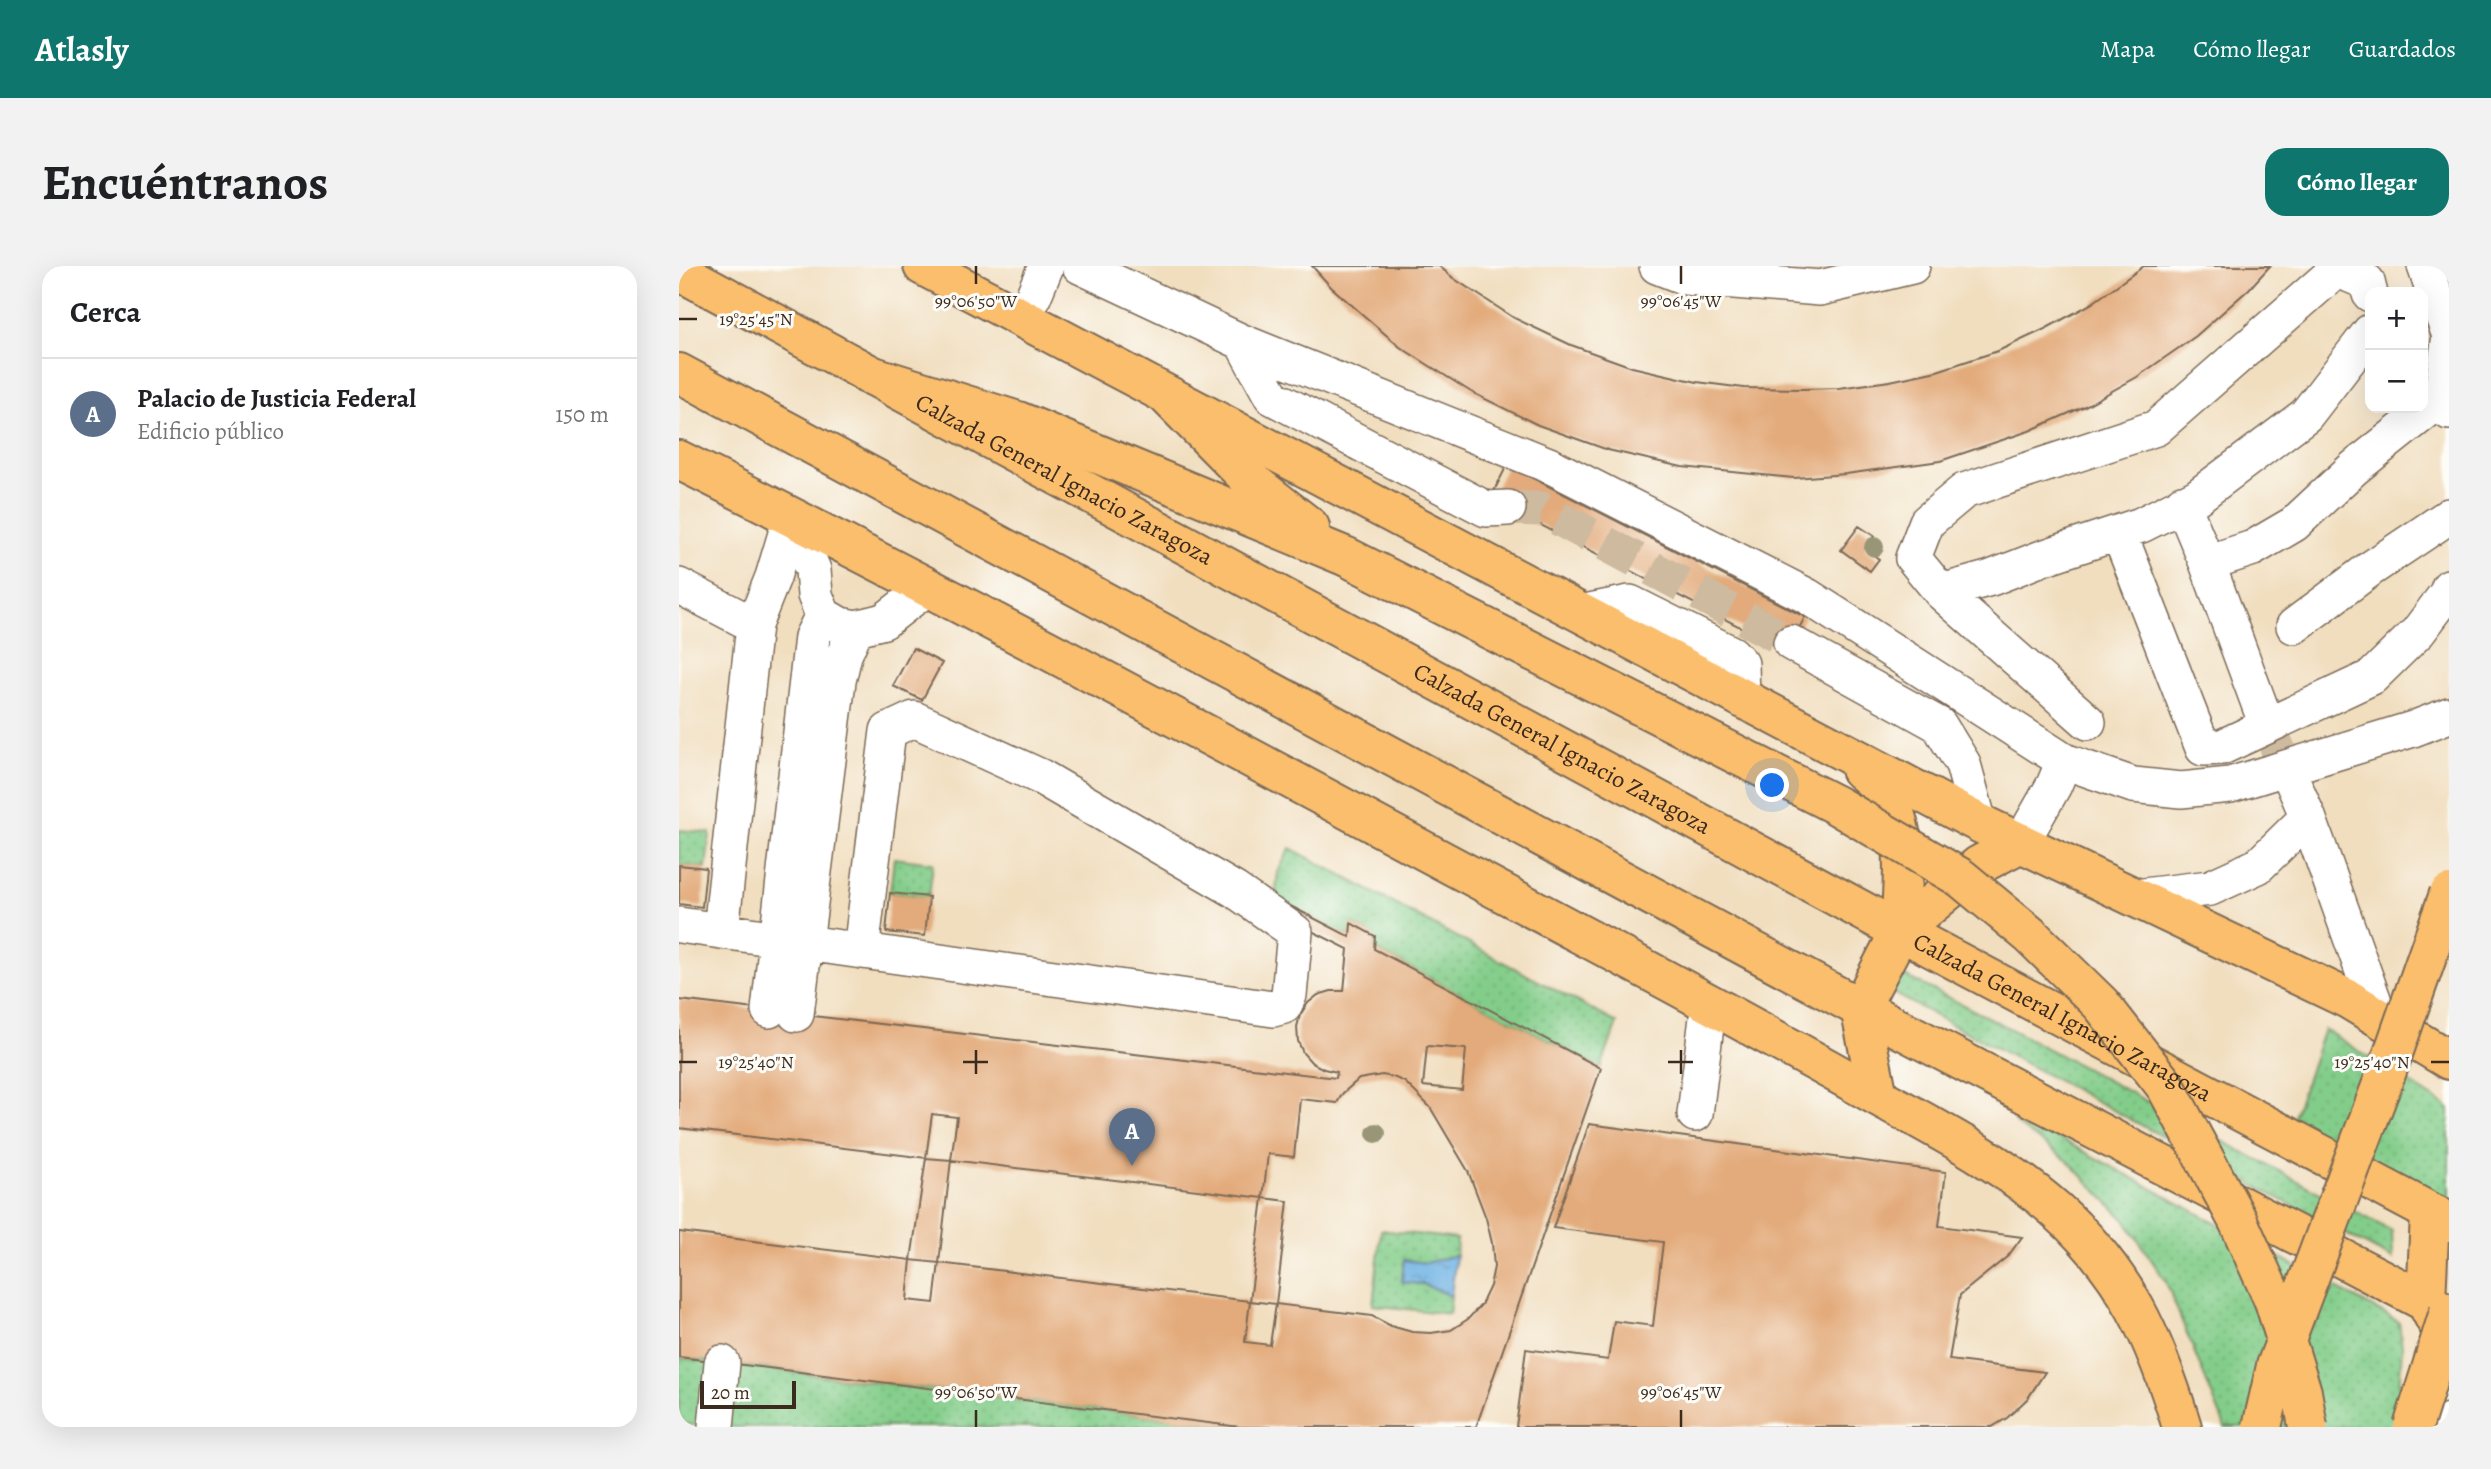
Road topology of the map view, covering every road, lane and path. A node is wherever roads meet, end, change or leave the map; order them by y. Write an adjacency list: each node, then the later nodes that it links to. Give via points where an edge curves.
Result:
1 (923, 266): 10 (main road)
2 (1046, 266): 10 (street)
3 (1080, 266): 13 (street)
4 (1657, 266): 5 (street, via 1685,278 1820,288)
5 (1912, 266)
6 (2425, 266): 11 (street)
7 (2339, 267): 9 (street); 30 (street, via 2156,428 1964,491 1927,523 1913,558)
8 (679, 271): 16 (main road, Calzada General Ignacio Zaragoza)
9 (2368, 287)
10 (1024, 319): 17 (main road)
11 (2449, 333)
12 (2365, 338): 20 (street, via 2306,415 2197,497)
13 (1242, 342): 21 (street, via 1272,397 1486,509); 40 (street, via 1551,466 1807,596)
14 (2449, 342): 18 (street)
15 (679, 373): 55 (main road)
16 (867, 374): 25 (main road, via 1018,421); 51 (main road, Calzada General Ignacio Zaragoza)
17 (1167, 396): 25 (main road, via 1250,480); 39 (main road)
18 (2445, 406): 26 (street, via 2354,468 2294,524 2253,548)
19 (679, 460): 23 (main road)
20 (2182, 503): 24 (street); 26 (street)
21 (1508, 508)
22 (2449, 516): 33 (street)
23 (791, 517): 28 (main road); 31 (street, via 813,570); 32 (street)
24 (2119, 533): 29 (street, via 2203,748 2222,747 2372,677 2419,632); 30 (street)
25 (1347, 557): 68 (main road, bridge, via 1836,806 1961,878 2030,935 2101,1004 2166,1087 2238,1221 2274,1301)
26 (2207, 563): 37 (street)
27 (679, 586): 32 (street)
28 (928, 587): 34 (street, via 884,621); 54 (main road)
29 (2449, 587)
30 (1941, 592): 38 (street)
31 (823, 615): 34 (street); 52 (street, via 812,638)
32 (754, 625): 50 (street)
33 (2294, 626)
34 (856, 628): 52 (street, via 838,681)
35 (1791, 643): 43 (street, via 1939,725 1963,764)
36 (2449, 715): 40 (street, via 2230,785 2181,790 2133,785)
37 (2265, 720)
38 (2088, 722)
39 (1841, 751): 43 (main road); 51 (main road, via 1884,790 1896,817 1903,854)
40 (2064, 761): 44 (street)
41 (2288, 771): 42 (street)
42 (2308, 817): 47 (street, via 2258,866 2210,888); 57 (street)
43 (1979, 822): 44 (main road)
44 (2021, 843): 47 (main road); 51 (main road, via 1979,865)
45 (2449, 881): 48 (main road)
46 (2449, 894): 67 (main road, bridge, via 2276,1366)
47 (2135, 897): 57 (main road)
48 (2449, 924)
49 (679, 925): 50 (street)
50 (721, 931): 52 (street)
51 (1900, 931): 55 (main road); 61 (main road, Calzada General Ignacio Zaragoza)
52 (790, 941): 53 (street); 56 (street)
53 (861, 951): 53 (street, via 888,731 914,719 1041,777 1225,884 1295,932 1289,995 1284,1006 1272,1009)
54 (1709, 1002): 59 (main road); 60 (street)
55 (1860, 1008): 59 (main road); 62 (main road)
56 (783, 1012)
57 (2379, 1016): 58 (main road)
58 (2449, 1060)
59 (1878, 1097): 66 (main road, via 2011,1174 2090,1242 2135,1305 2164,1369)
60 (1695, 1114)
61 (2439, 1218): 62 (main road)
62 (2441, 1309): 69 (main road, bridge)
63 (2449, 1421): 70 (street)
64 (716, 1427): 65 (street, via 734,1364)
65 (740, 1427)
66 (2182, 1427)
67 (2262, 1427)
68 (2308, 1427)
69 (2413, 1427)
70 (2444, 1427)

